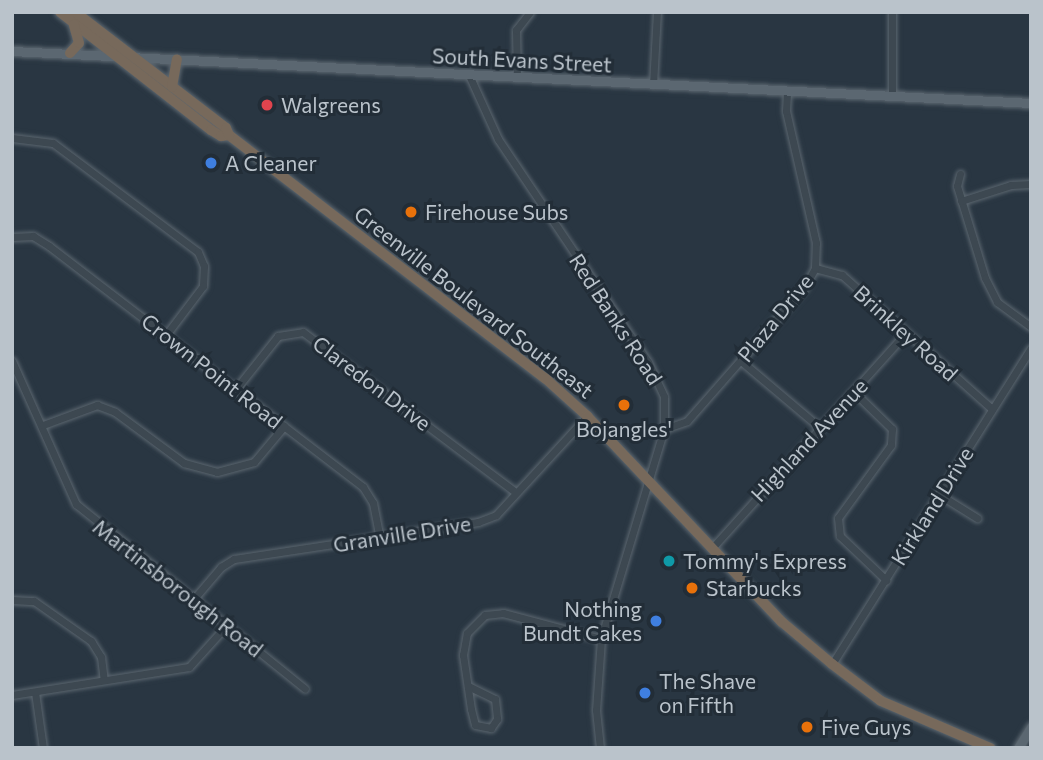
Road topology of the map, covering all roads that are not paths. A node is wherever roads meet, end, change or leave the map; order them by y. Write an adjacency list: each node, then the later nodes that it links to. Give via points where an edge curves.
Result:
1 (60, 12): 5 (highway)
2 (530, 12): 12 (street, via 516,30)
3 (657, 12): 13 (street)
4 (892, 12): 16 (street)
5 (74, 17): 7 (highway, via 80,36); 8 (highway, Greenville Boulevard Southeast); 9 (highway)
6 (12, 51): 7 (main road, South Evans Street)
7 (70, 53): 8 (main road, South Evans Street)
8 (116, 56): 9 (main road, South Evans Street); 18 (highway, Greenville Boulevard Southeast, via 211,130)
9 (131, 56): 10 (main road, South Evans Street); 14 (highway)
10 (177, 58): 11 (main road, South Evans Street); 14 (highway)
11 (469, 75): 12 (main road, South Evans Street); 38 (street, Red Banks Road, via 498,139 654,372 664,397)
12 (517, 78): 13 (main road, South Evans Street)
13 (653, 85): 15 (main road, South Evans Street)
14 (172, 87): 18 (highway)
15 (787, 91): 16 (main road, South Evans Street); 24 (street, Plaza Drive, via 786,111 816,243)
16 (892, 95): 17 (main road, South Evans Street)
17 (1031, 103)
18 (229, 135): 34 (highway, Greenville Boulevard Southeast, via 545,378)
19 (12, 138): 27 (street, via 54,143 198,252 204,266 203,286)
20 (960, 174): 22 (street)
21 (1031, 184): 22 (street, via 1011,185)
22 (961, 201): 25 (street, via 997,302)
23 (12, 237): 27 (street, Crown Point Road, via 33,236 49,246)
24 (815, 268): 26 (street, Brinkley Road, via 842,275); 29 (street, Plaza Drive, via 804,288)
25 (1031, 327)
26 (905, 334): 32 (street, Highland Avenue); 33 (street, Brinkley Road)
27 (166, 335): 31 (street, Crown Point Road)
28 (1031, 348): 33 (street, Kirkland Drive)
29 (741, 361): 37 (street); 38 (street, Plaza Drive, via 687,421)
30 (13, 362): 35 (street, Martinsborough Road)
31 (235, 390): 36 (street, Crown Point Road); 40 (street, Claredon Drive, via 278,336 303,332)
32 (854, 392): 37 (street, Highland Avenue); 45 (street, via 892,429 891,445 838,518 840,536)
33 (992, 409): 41 (street, Kirkland Drive)
34 (587, 416): 39 (highway, Greenville Boulevard Southeast); 40 (street, Granville Drive)
35 (43, 425): 36 (street, via 97,405 115,412 184,463 217,472 254,462); 47 (street, Martinsborough Road, via 76,504)
36 (284, 426): 43 (street, Crown Point Road, via 363,487 373,503)
37 (819, 427): 44 (street, Highland Avenue)
38 (664, 429): 39 (street, Red Banks Road)
39 (649, 480): 44 (highway, Greenville Boulevard Southeast); 49 (street, Red Banks Road)
40 (514, 492): 43 (street, Granville Drive, via 496,515 478,522)
41 (940, 495): 42 (street); 45 (street, Kirkland Drive)
42 (977, 518)
43 (380, 538): 47 (street, Granville Drive, via 234,559 221,567)
44 (713, 547): 50 (highway, Greenville Boulevard Southeast, via 782,622)
45 (886, 580): 50 (street, Kirkland Drive)
46 (12, 600): 51 (street, via 34,601 91,642 101,657)
47 (192, 601): 48 (street, Martinsborough Road)
48 (226, 626): 51 (street, via 189,667); 53 (street, Martinsborough Road)
49 (601, 639): 52 (street, via 503,613 485,615 463,643); 58 (street, Red Banks Road, via 596,710)
50 (832, 664): 59 (highway, Greenville Boulevard Southeast, via 881,701)
51 (104, 680): 54 (street)
52 (468, 687): 52 (street, via 475,724 491,728 497,719 495,699)
53 (304, 689)
54 (34, 692): 55 (street); 57 (street)
55 (12, 695)
56 (1031, 727): 60 (main road)
57 (43, 748)
58 (600, 748)
59 (990, 748)
60 (1018, 748)

